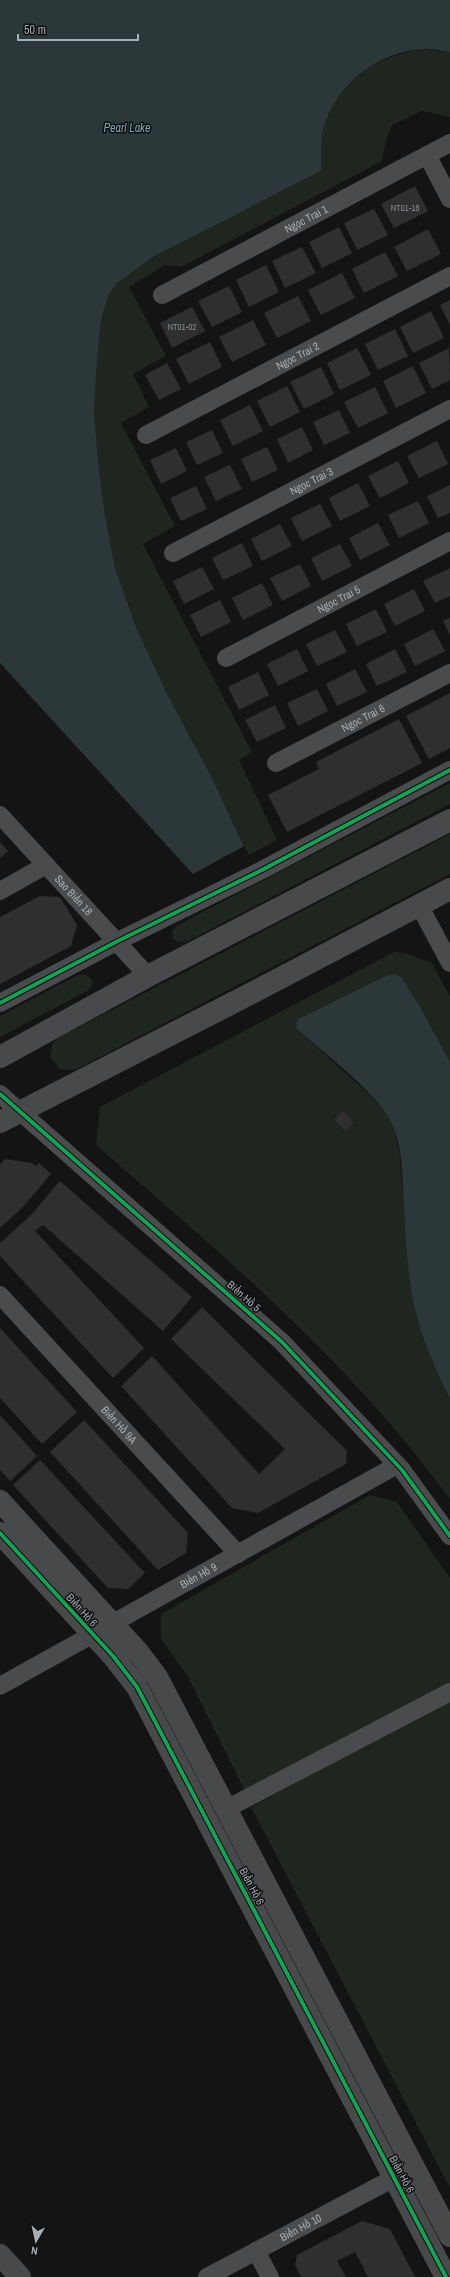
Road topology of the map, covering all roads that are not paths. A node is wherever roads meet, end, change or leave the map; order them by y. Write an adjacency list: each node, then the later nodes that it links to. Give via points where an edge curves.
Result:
1 (450, 143): 2 (street, Ngọc Trai 1)
2 (427, 154): 3 (street); 5 (street, Ngọc Trai 1)
3 (450, 199)
4 (450, 276): 7 (street, Ngọc Trai 2)
5 (162, 295)
6 (450, 409): 9 (street, Ngọc Trai 3)
7 (146, 435)
8 (450, 541): 10 (street, Ngọc Trai 5)
9 (173, 553)
10 (226, 658)
11 (450, 673): 12 (street, Ngọc Trai 6)
12 (276, 763)
13 (450, 770): 21 (street, via 262,870)
14 (0, 815): 16 (street, Sao Biển 18)
15 (450, 820): 23 (street)
16 (46, 865): 18 (street); 21 (street, Sao Biển 18)
17 (450, 889): 19 (street)
18 (0, 891)
19 (419, 905): 20 (street); 27 (street)
20 (444, 938): 22 (street)
21 (116, 942): 23 (street, Sao Biển 18); 24 (street)
22 (450, 963)
23 (148, 976): 25 (street)
24 (0, 1003)
25 (0, 1057)
26 (0, 1094): 27 (street, Biển Hồ 5)
27 (20, 1111): 28 (street); 30 (street, Biển Hồ 5, via 282,1342)
28 (0, 1122)
29 (0, 1295): 34 (street, Biển Hồ 9A)
30 (397, 1465): 33 (street, Biển Hồ 5); 34 (street, Biển Hồ 9)
31 (0, 1500): 35 (street, Biển Hồ 6)
32 (0, 1533): 36 (street, Biển Hồ 6)
33 (450, 1536)
34 (238, 1554): 35 (street, Biển Hồ 9)
35 (113, 1623): 36 (street, Biển Hồ 9); 39 (street, Biển Hồ 6, via 157,1676)
36 (93, 1634): 37 (street, Biển Hồ 9); 40 (street, Biển Hồ 6, via 138,1687)
37 (0, 1686)
38 (450, 1692): 39 (street)
39 (226, 1809): 41 (street, Biển Hồ 6)
40 (394, 2178): 42 (street, Biển Hồ 10); 47 (street, Biển Hồ 6)
41 (450, 2236)
42 (256, 2251): 45 (street, Biển Hồ 10); 46 (street)
43 (0, 2255): 44 (street)
44 (20, 2277)
45 (207, 2277)
46 (270, 2277)
47 (446, 2277)

